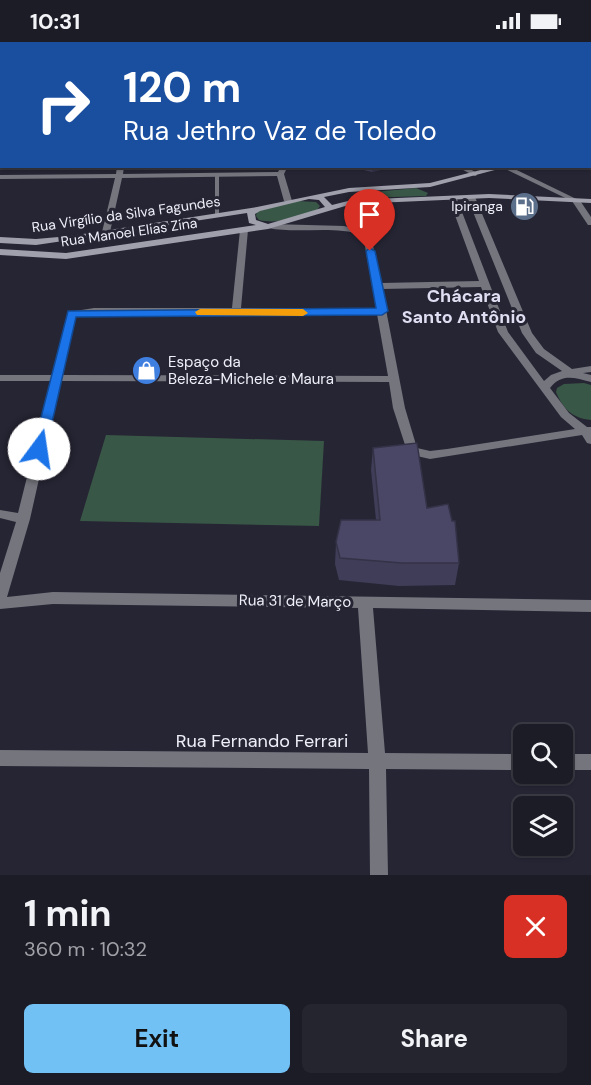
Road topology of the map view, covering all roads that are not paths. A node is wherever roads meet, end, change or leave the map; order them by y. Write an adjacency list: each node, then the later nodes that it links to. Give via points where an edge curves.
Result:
1 (121, 168): 9 (street)
2 (216, 168): 8 (street)
3 (464, 168): 7 (lane)
4 (490, 168): 7 (street)
5 (509, 168): 17 (lane)
6 (283, 170): 8 (street); 16 (street)
7 (475, 174): 11 (street)
8 (217, 175): 9 (street); 22 (lane)
9 (119, 176): 10 (street); 28 (street)
10 (0, 177)
11 (430, 185): 12 (street); 14 (street)
12 (353, 189): 13 (street); 19 (street, via 346,196)
13 (309, 197): 16 (street, Rua Virgílio da Silva Fagundes); 20 (street, via 321,198)
14 (471, 197): 15 (street, Rua Manoel Elias Zina); 17 (street); 39 (street, via 526,333 540,351)
15 (453, 199): 19 (street, Rua Manoel Elias Zina); 34 (street)
16 (288, 201): 21 (street, Rua Virgílio da Silva Fagundes)
17 (576, 201): 18 (street); 24 (street)
18 (591, 201)
19 (352, 202): 20 (street, Rua Manoel Elias Zina)
20 (330, 207): 23 (street, Rua Manoel Elias Zina)
21 (257, 209): 22 (street, Rua Virgílio da Silva Fagundes); 25 (street, via 251,213 252,222)
22 (217, 214): 28 (street, Rua Virgílio da Silva Fagundes)
23 (294, 220): 25 (street, Rua Manoel Elias Zina); 26 (street)
24 (591, 223)
25 (266, 226): 26 (street); 27 (street, Rua Manoel Elias Zina)
26 (314, 228): 35 (street, via 367,234)
27 (244, 230): 33 (street, Rua Manoel Elias Zina, via 86,254); 37 (street)
28 (106, 232): 31 (street, Rua Virgílio da Silva Fagundes)
29 (0, 240): 30 (street, Rua Virgílio da Silva Fagundes)
30 (16, 242): 31 (street, Rua Virgílio da Silva Fagundes); 32 (street)
31 (36, 242): 33 (street)
32 (0, 250): 33 (street, Rua Manoel Elias Zina)
33 (31, 254)
34 (486, 284): 35 (street); 44 (street, via 503,332)
35 (378, 286): 36 (street)
36 (382, 311): 37 (street); 41 (street)
37 (236, 312): 43 (street, via 70,315)
38 (591, 369): 39 (street)
39 (570, 372): 42 (street); 44 (street, via 552,378)
40 (0, 378): 43 (street)
41 (393, 378): 43 (street); 45 (street, via 412,451 430,455)
42 (591, 379)
43 (56, 380): 47 (street)
44 (544, 388): 45 (street, via 565,415)
45 (589, 434)
46 (0, 514): 47 (street)
47 (23, 519): 48 (street)
48 (0, 597)
49 (365, 602): 50 (street, Rua 31 de Março, via 53,598); 51 (street, Rua 31 de Março); 53 (street)
50 (0, 603)
51 (591, 606)
52 (0, 758): 53 (street, Rua Fernando Ferrari)
53 (377, 761): 54 (street, Rua Fernando Ferrari); 57 (street)
54 (513, 762)
55 (573, 762): 56 (street)
56 (591, 762)
57 (379, 875)

